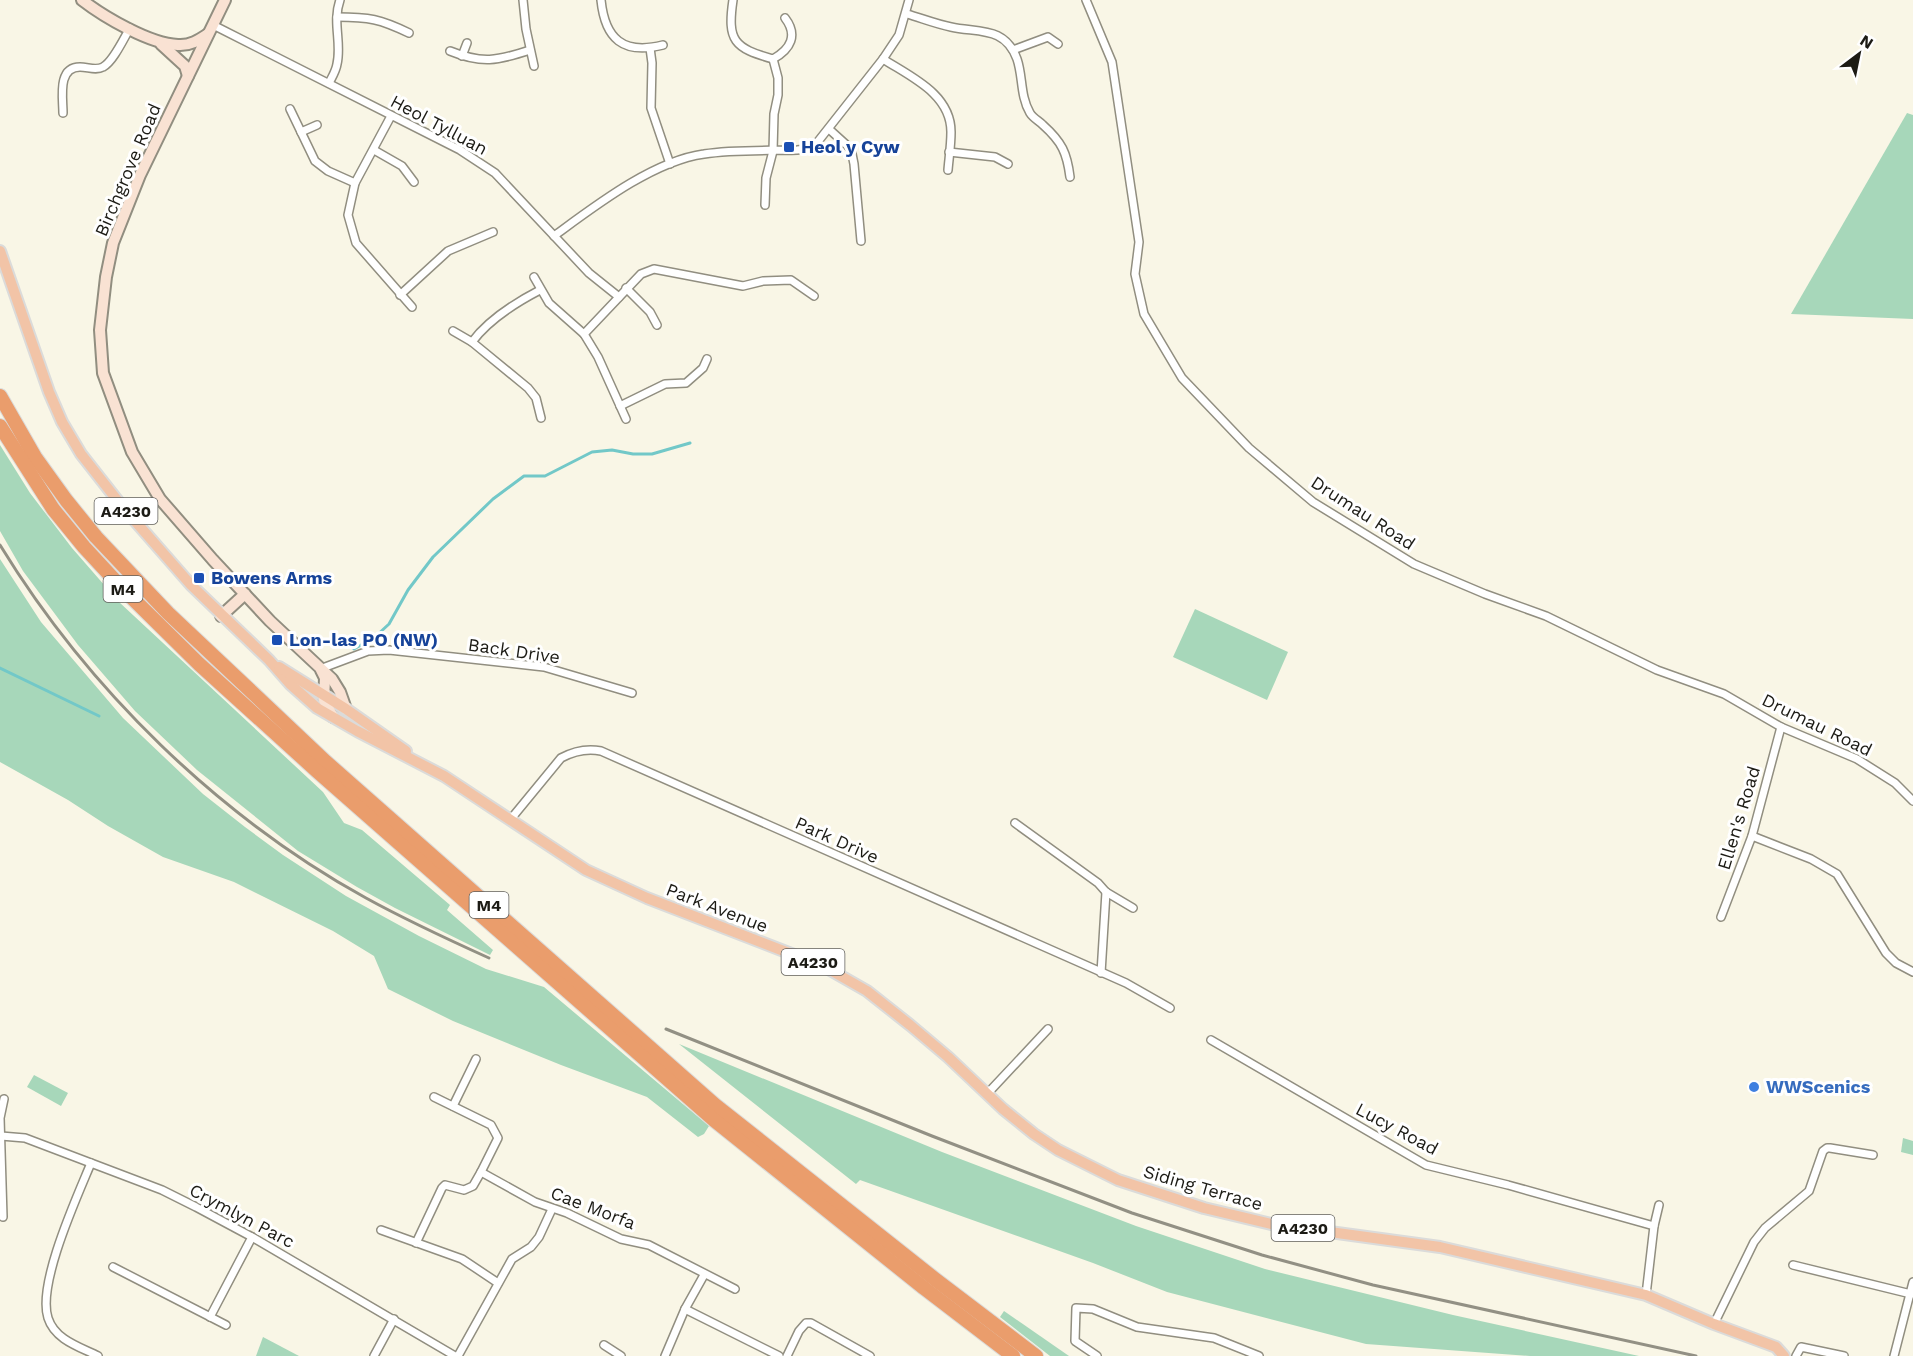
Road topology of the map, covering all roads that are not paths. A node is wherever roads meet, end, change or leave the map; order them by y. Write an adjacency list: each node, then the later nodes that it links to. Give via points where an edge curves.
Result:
1 (82, 0): 12 (main road)
2 (225, 0): 13 (main road, Birchgrove Road)
3 (340, 0): 10 (street)
4 (523, 0): 20 (street)
5 (601, 0): 19 (street, via 606,28 614,36 636,48)
6 (733, 0): 24 (street, via 731,27 741,48)
7 (909, 0): 9 (street)
8 (1086, 0): 74 (street, Drumau Road, via 1112,62 1139,242 1135,274 1144,314 1182,378 1241,440 1313,502 1414,564 1546,616 1656,670 1724,694)
9 (907, 14): 21 (street, via 949,27 986,30 1001,37); 25 (street)
10 (337, 17): 14 (street, via 366,17); 28 (street, via 337,67)
11 (785, 18): 24 (street, via 793,28 792,38)
12 (130, 28): 15 (main road); 30 (street, via 104,66 75,68 66,74)
13 (211, 29): 15 (main road, via 196,42); 27 (main road, Birchgrove Road); 28 (street, Heol Tylluan)
14 (409, 33)
15 (159, 42): 27 (main road, via 185,66)
16 (467, 43): 23 (street)
17 (1058, 44): 21 (street, via 1048,37)
18 (663, 45): 19 (street)
19 (650, 48): 38 (street, via 651,108)
20 (530, 50): 23 (street, via 484,61); 26 (street)
21 (1013, 50): 41 (street, via 1025,101 1031,114 1057,139 1067,156)
22 (450, 51): 23 (street)
23 (462, 56)
24 (773, 59): 36 (street, via 778,86)
25 (883, 59): 33 (street); 37 (street, via 932,91 946,110 951,131)
26 (534, 66)
27 (188, 76): 66 (main road, Birchgrove Road, via 140,175 113,243 102,304 100,352 111,398 145,476 177,520)
28 (328, 83): 31 (street, Heol Tylluan)
29 (290, 110): 34 (street)
30 (63, 113)
31 (391, 116): 35 (street); 46 (street, Heol Tylluan, via 460,150 495,173)
32 (317, 125): 34 (street)
33 (830, 130): 36 (street, via 807,149); 47 (street, via 850,148)
34 (301, 132): 43 (street, via 315,161)
35 (374, 150): 42 (street, via 402,165); 43 (street)
36 (773, 151): 38 (street, via 703,154); 44 (street)
37 (949, 152): 39 (street, via 995,157); 40 (street)
38 (670, 164): 46 (street, via 624,188)
39 (1008, 164)
40 (948, 170)
41 (1070, 177)
42 (414, 182)
43 (355, 183): 52 (street, via 348,216 356,243)
44 (765, 205)
45 (493, 232): 52 (street, via 448,252)
46 (554, 236): 53 (street, Heol Tylluan)
47 (861, 241)
48 (0, 251): 67 (main road, A4230, via 49,392 81,454 121,505)
49 (534, 277): 51 (street)
50 (626, 288): 53 (street); 54 (street, via 641,274 654,269 743,286 791,280); 56 (street)
51 (540, 290): 58 (street); 59 (street, via 516,302)
52 (400, 295): 55 (street)
53 (618, 297): 58 (street)
54 (814, 297)
55 (412, 307)
56 (657, 325)
57 (453, 331): 59 (street)
58 (584, 334): 62 (street)
59 (472, 342): 63 (street, via 528,387 536,398)
60 (707, 359): 62 (street, via 686,383 665,384)
61 (0, 396): 127 (highway, M4, via 35,457 96,537 168,613 326,762 715,1105)
62 (620, 406): 64 (street)
63 (541, 418)
64 (626, 419)
65 (0, 426): 126 (highway, M4, via 53,509 84,547 198,664 714,1120)
66 (244, 594): 67 (main road); 69 (main road, Birchgrove Road)
67 (221, 616): 68 (main road, A4230)
68 (269, 660): 71 (main road, A4230); 73 (main road, A4230, via 306,699)
69 (320, 669): 70 (street, Back Drive, via 368,651 389,650 544,667); 71 (main road, via 325,678); 72 (main road, Birchgrove Road, via 337,686)
70 (632, 693)
71 (324, 694): 72 (main road, Park Avenue / A4230); 73 (main road)
72 (346, 709): 75 (main road, Park Avenue / A4230)
73 (333, 717): 75 (main road, Park Avenue / A4230)
74 (1781, 727): 76 (street, Drumau Road, via 1857,759 1895,783); 79 (street, Ellen's Road)
75 (424, 765): 77 (main road, Park Avenue / A4230)
76 (1913, 801)
77 (510, 820): 84 (street, Park Drive, via 561,758 584,750 601,751); 89 (main road, Park Avenue / A4230, via 608,881 842,976 910,1025)
78 (1015, 823): 80 (street)
79 (1752, 836): 82 (street, Ellen's Road); 83 (street, via 1811,859 1837,874 1886,953)
80 (1106, 892): 81 (street); 84 (street)
81 (1133, 908)
82 (1721, 917)
83 (1913, 972)
84 (1101, 973): 85 (street, Park Drive)
85 (1170, 1008)
86 (1048, 1029): 89 (street)
87 (1211, 1040): 100 (street, Lucy Road, via 1426,1165)
88 (476, 1059): 92 (street)
89 (987, 1094): 111 (main road, Siding Terrace / A4230, via 1058,1150 1118,1180 1167,1197 1271,1224 1440,1247)
90 (434, 1097): 92 (street)
91 (4, 1099): 93 (street)
92 (453, 1106): 96 (street, via 495,1130 498,1138)
93 (1, 1136): 95 (street, Crymlyn Parc, via 25,1138); 99 (street)
94 (1873, 1155): 116 (street, via 1830,1148 1823,1151 1809,1191 1754,1242)
95 (91, 1162): 102 (street, Crymlyn Parc, via 162,1190); 118 (street, via 53,1259 47,1293 48,1318 63,1339)
96 (481, 1172): 98 (street, Cae Morfa); 103 (street, via 473,1186 464,1190 445,1185)
97 (1659, 1205): 100 (street)
98 (552, 1209): 106 (street, Cae Morfa, via 621,1239 649,1245); 108 (street, via 539,1237 512,1258)
99 (3, 1217)
100 (1654, 1226): 111 (street)
101 (381, 1230): 103 (street)
102 (252, 1237): 113 (street); 114 (street, Crymlyn Parc)
103 (416, 1243): 108 (street, via 462,1259)
104 (1792, 1264): 110 (street)
105 (113, 1267): 113 (street)
106 (704, 1275): 109 (street, Cae Morfa); 112 (street)
107 (1913, 1282): 110 (street)
108 (498, 1283): 120 (street)
109 (735, 1289)
110 (1911, 1294): 133 (street)
111 (1646, 1295): 116 (main road, A4230)
112 (685, 1309): 122 (street); 123 (street)
113 (210, 1317): 115 (street)
114 (394, 1319): 119 (street); 120 (street, Crymlyn Parc)
115 (226, 1324)
116 (1714, 1324): 130 (main road, A4230, via 1776,1347)
117 (604, 1345): 121 (street)
118 (98, 1356)
119 (374, 1356)
120 (456, 1356)
121 (621, 1356)
122 (665, 1356)
123 (779, 1356)
124 (787, 1356): 125 (street, via 806,1323)
125 (870, 1356)
126 (1013, 1356)
127 (1036, 1356)
128 (1097, 1356): 129 (street, via 1075,1341 1076,1308 1093,1308 1137,1327 1214,1338)
129 (1259, 1356)
130 (1784, 1356)
131 (1796, 1356): 132 (street, via 1801,1347)
132 (1844, 1356)
133 (1894, 1356)

